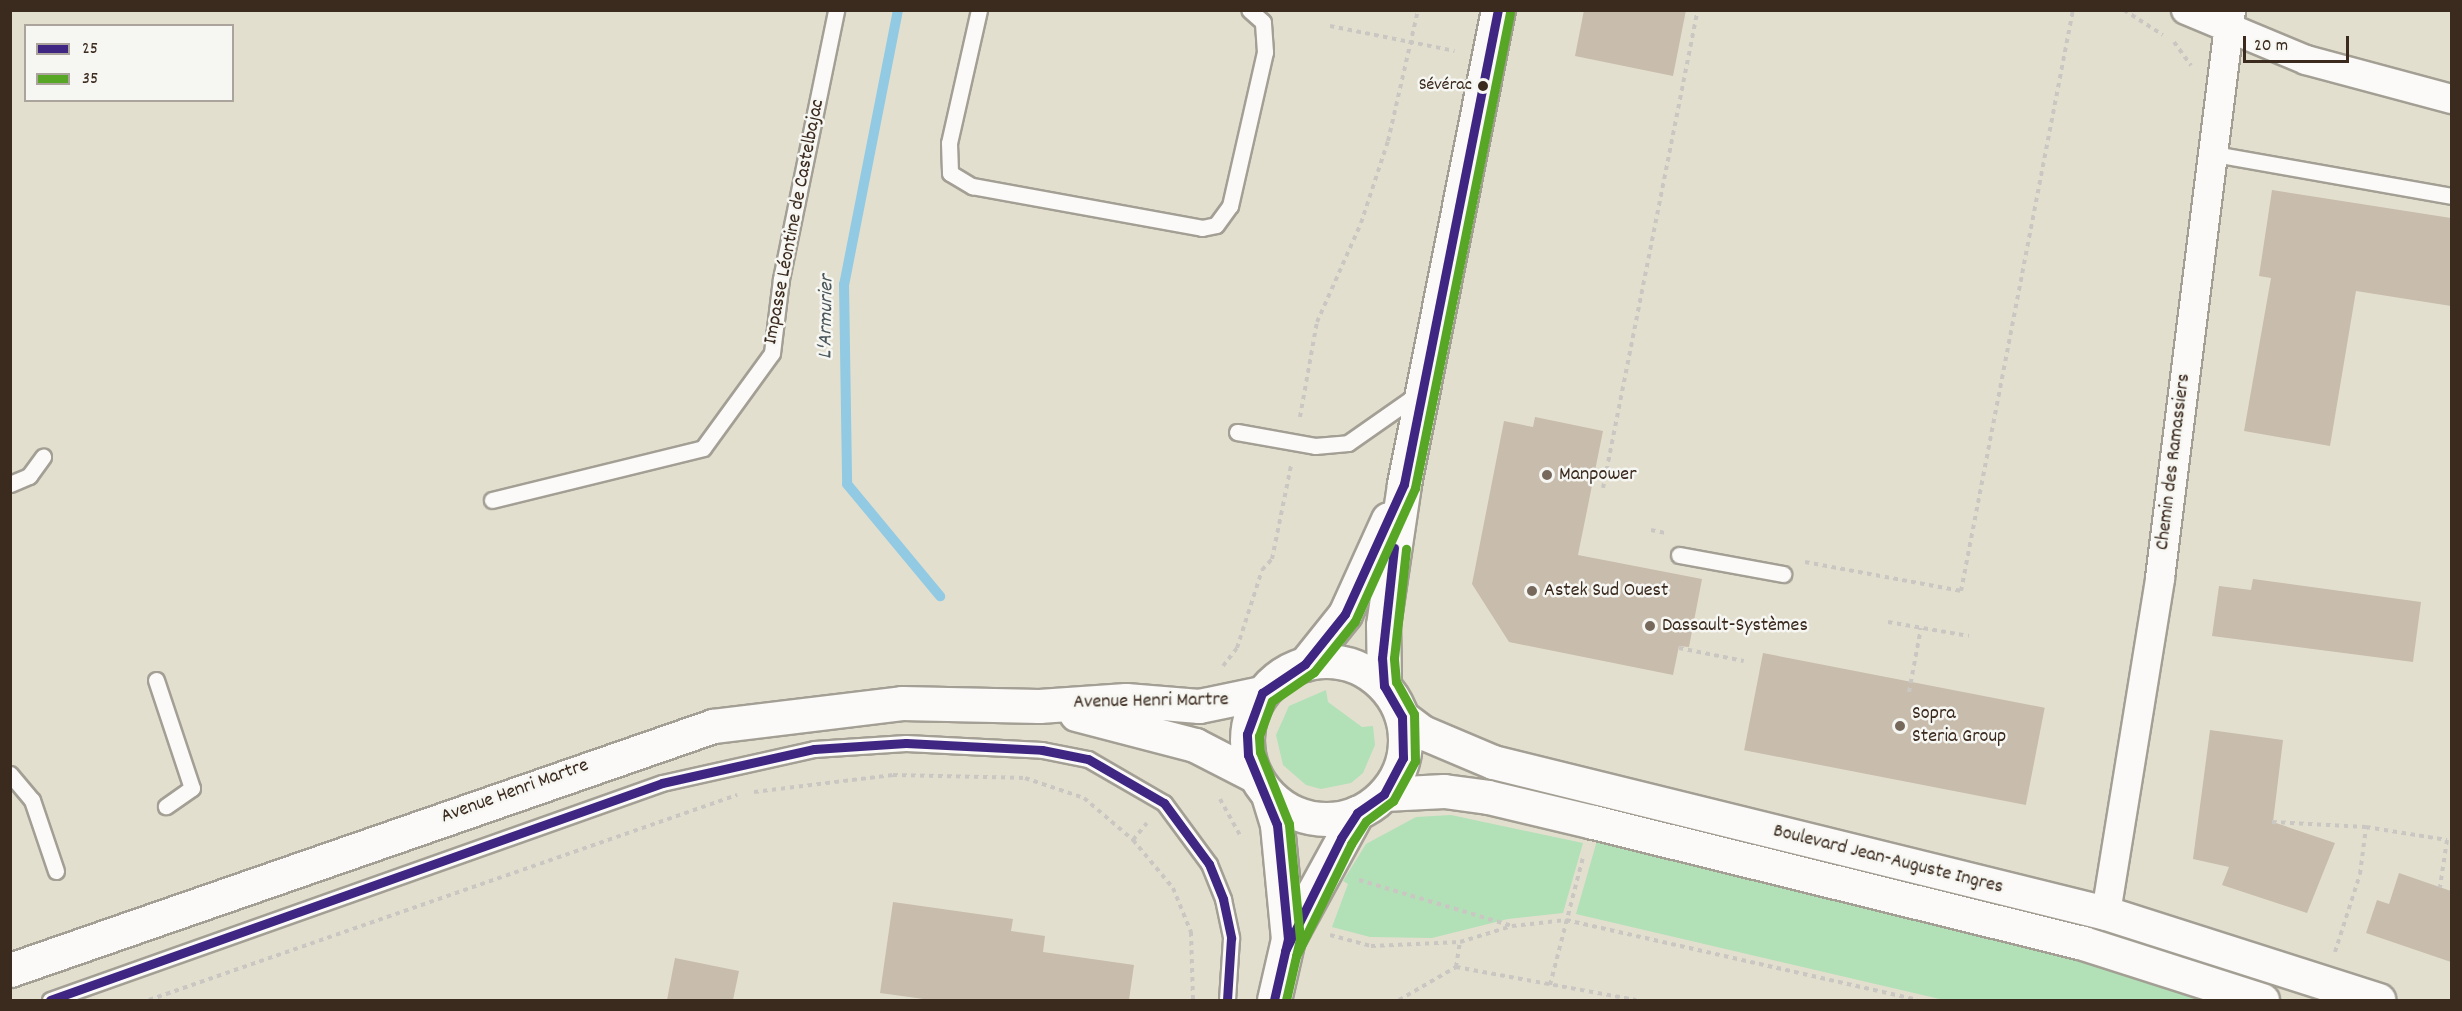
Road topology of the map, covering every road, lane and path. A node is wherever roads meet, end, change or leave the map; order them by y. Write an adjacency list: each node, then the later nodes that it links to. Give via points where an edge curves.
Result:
1 (836, 10): 25 (lane, Impasse Léontine de Castelbajac, via 781,279 772,352 703,448)
2 (979, 10): 3 (lane, via 949,142 950,173 972,186 1202,228 1216,225 1230,206 1265,52 1263,22)
3 (1249, 10)
4 (1418, 10): 12 (path)
5 (1498, 10): 18 (main road)
6 (1698, 10): 24 (path)
7 (2073, 10): 29 (path, via 1961,591)
8 (2124, 10): 14 (path, via 2173,41)
9 (2186, 10): 10 (street)
10 (2230, 21): 15 (street, via 2306,60); 16 (street, Chemin des Ramassiers)
11 (1330, 26): 12 (path)
12 (1412, 44): 13 (path); 20 (path, via 1361,223 1317,322)
13 (1461, 52)
14 (2192, 74)
15 (2451, 99)
16 (2214, 154): 17 (lane); 55 (street, Chemin des Ramassiers, via 2160,578)
17 (2451, 196)
18 (1423, 390): 20 (lane, via 1348,443); 23 (main road)
19 (1237, 432): 20 (lane)
20 (1295, 442): 31 (path, via 1272,559 1262,570)
21 (43, 457): 22 (lane, via 29,476)
22 (10, 484)
23 (1404, 484): 37 (main road, via 1345,614); 39 (main road, via 1383,625)
24 (1603, 488)
25 (492, 500)
26 (1651, 530): 27 (path)
27 (1674, 535)
28 (1679, 555): 30 (lane)
29 (1797, 560)
30 (1783, 574)
31 (1257, 591)
32 (1888, 622): 33 (path)
33 (1921, 628): 34 (path); 40 (path)
34 (1969, 636)
35 (1679, 648): 36 (path)
36 (1744, 660)
37 (1305, 664): 39 (main road, via 1348,664); 41 (main road)
38 (156, 680): 47 (lane, via 192,788)
39 (1384, 686): 43 (main road)
40 (1909, 692)
41 (1262, 693): 42 (main road, Avenue Henri Martre, via 1198,706 1126,700); 45 (main road, via 1247,734)
42 (1039, 705): 45 (main road, Avenue Henri Martre, via 1195,745); 62 (main road, Avenue Henri Martre, via 902,703 714,726)
43 (1402, 717): 46 (main road, via 1403,758); 55 (main road, Boulevard Jean-Auguste Ingres, via 1422,732 1493,762)
44 (10, 774): 52 (lane, via 32,800)
45 (1262, 785): 48 (main road, via 1283,807 1320,820); 59 (main road, via 1277,825)
46 (1384, 794): 48 (main road); 73 (main road, Boulevard Jean-Auguste Ingres, via 1444,791 1581,819 2083,944)
47 (166, 806)
48 (1357, 813): 59 (main road)
49 (2272, 822): 50 (path)
50 (2366, 827): 54 (path, via 2447,840); 64 (path, via 2360,874)
51 (1586, 849): 56 (path)
52 (56, 871)
53 (1352, 878): 58 (path)
54 (2440, 887)
55 (2106, 913): 64 (main road, Boulevard Jean-Auguste Ingres)
56 (1566, 920): 58 (path); 63 (path); 72 (path)
57 (1327, 923): 60 (path, via 1324,933 1371,946)
58 (1512, 926): 60 (path)
59 (1288, 939): 69 (main road)
60 (1460, 942): 61 (path)
61 (1456, 967): 63 (path); 70 (path)
62 (10, 970)
63 (1550, 984): 71 (path)
64 (2325, 984): 74 (main road, Boulevard Jean-Auguste Ingres)
65 (50, 1000): 68 (lane, via 662,783 814,749 906,743 1031,749 1088,759 1164,803 1209,864 1223,899 1231,938)
66 (149, 1000): 67 (path, via 744,793 892,775 1025,778 1083,798 1132,840 1173,888 1191,932)
67 (1193, 1000)
68 (1227, 1000)
69 (1274, 1000)
70 (1399, 1000)
71 (1636, 1000)
72 (1917, 1000)
73 (2262, 1000)
74 (2378, 1000)

